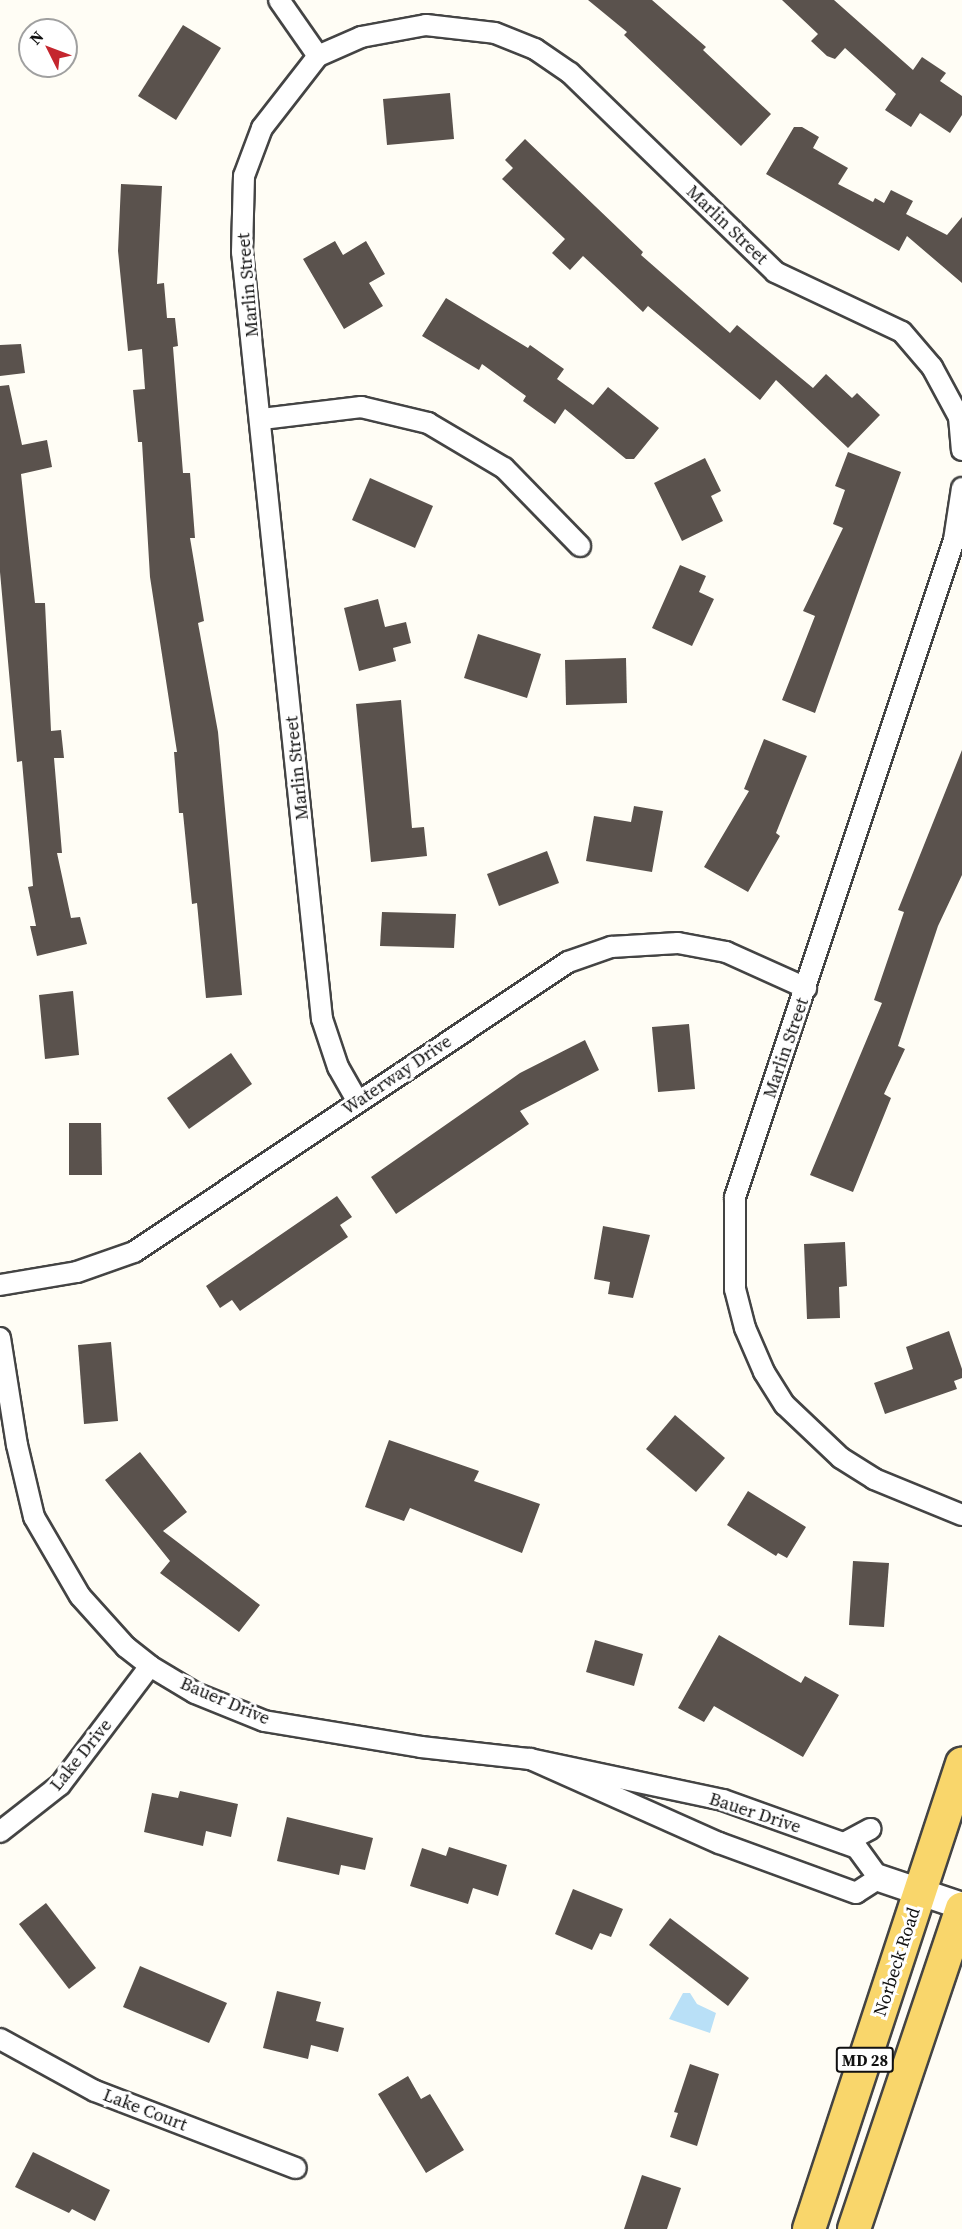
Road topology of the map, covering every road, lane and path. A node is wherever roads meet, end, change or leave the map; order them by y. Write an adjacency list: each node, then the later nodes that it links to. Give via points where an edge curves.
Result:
1 (279, 0): 2 (street)
2 (318, 56): 3 (street, Marlin Street, via 262,128 244,176 242,252); 4 (street, Marlin Street, via 361,38 426,25 495,33 535,49 570,73 775,272 902,332 932,367 959,417)
3 (262, 419): 6 (street, via 361,406 428,423 504,468); 8 (street, Marlin Street, via 322,1019 338,1066)
4 (962, 450)
5 (962, 488): 7 (street, Marlin Street, via 954,540)
6 (580, 546)
7 (807, 987): 8 (street, Waterway Drive, via 726,952 678,943 611,947 568,962 527,986); 11 (street, Marlin Street, via 735,1197 735,1289 745,1328 764,1372 785,1405 841,1458 874,1479)
8 (358, 1102): 9 (street, Waterway Drive, via 134,1252 77,1272)
9 (0, 1286)
10 (0, 1338): 12 (street, Bauer Drive, via 17,1444 34,1517 80,1596 126,1647)
11 (962, 1515)
12 (150, 1666): 13 (street, Bauer Drive, via 195,1693 264,1721 421,1747); 16 (street, Lake Drive, via 60,1785)
13 (530, 1759): 17 (street, Bauer Drive, via 723,1800); 18 (street, Bauer Drive, via 719,1843 856,1893)
14 (962, 1763): 19 (main road, Norbeck Road / MD 28)
15 (870, 1829): 17 (street)
16 (0, 1832)
17 (844, 1843): 18 (street, Bauer Drive, via 856,1848)
18 (879, 1878): 19 (street)
19 (920, 1892): 20 (street); 23 (main road, Norbeck Road / MD 28)
20 (962, 1907): 24 (main road, MD 28)
21 (0, 2039): 22 (street, Lake Court, via 95,2091)
22 (296, 2168)
23 (809, 2229)
24 (854, 2229)

